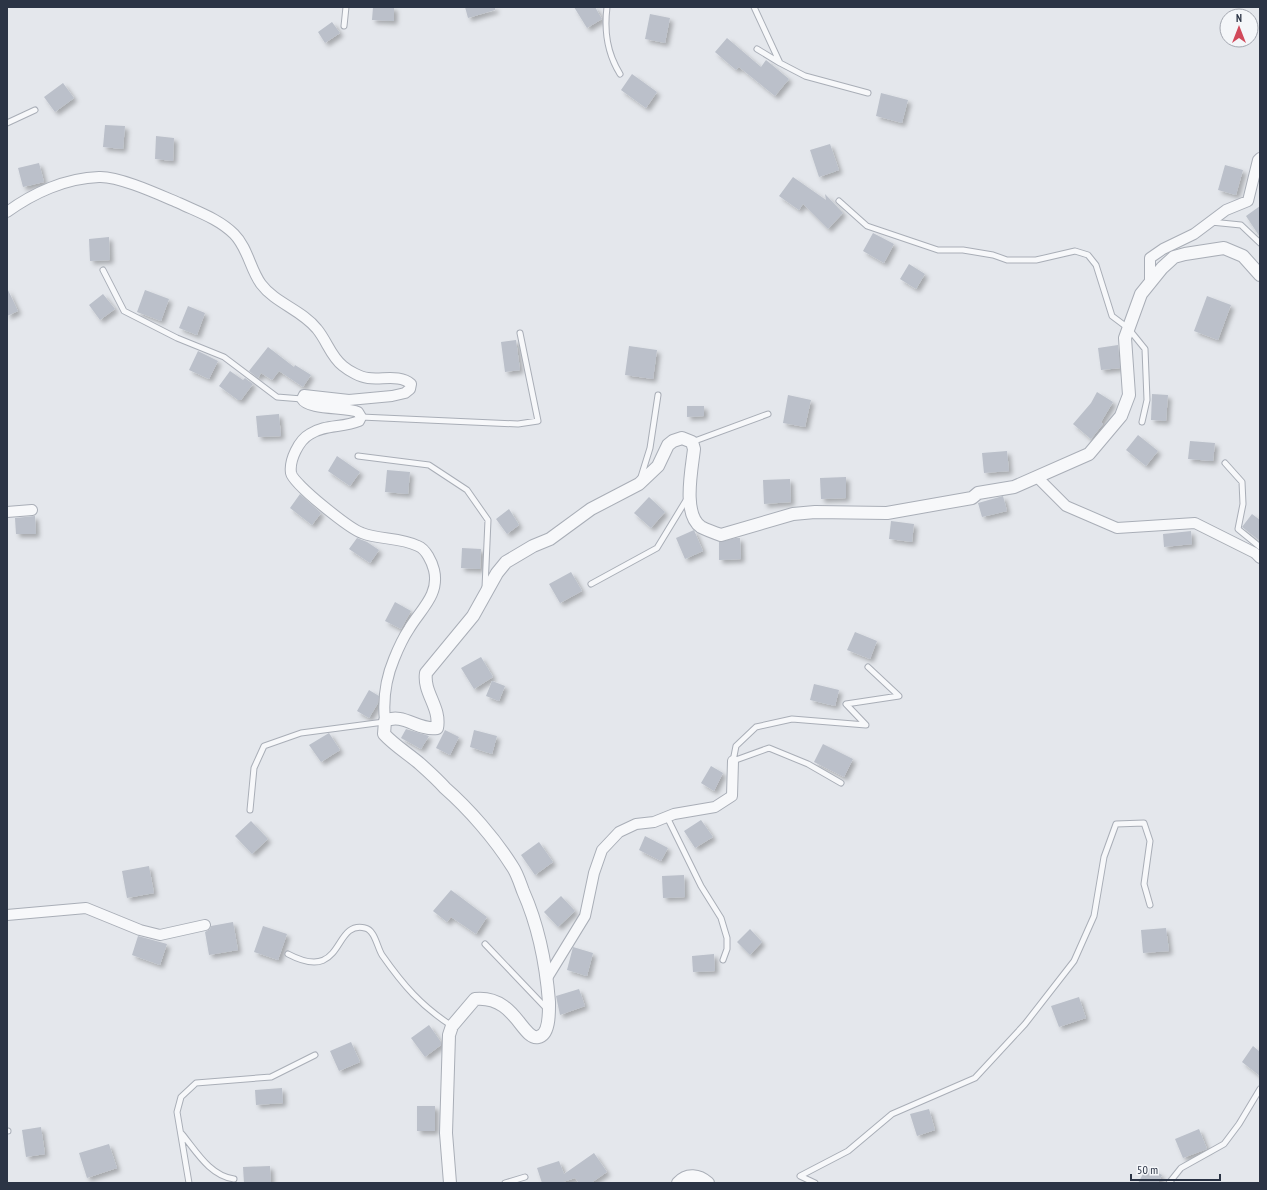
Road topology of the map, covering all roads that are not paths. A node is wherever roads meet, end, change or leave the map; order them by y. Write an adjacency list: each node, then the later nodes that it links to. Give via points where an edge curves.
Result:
1 (346, 7): 4 (lane)
2 (607, 7): 7 (lane, via 605,27 612,61)
3 (754, 7): 6 (lane)
4 (344, 26)
5 (757, 49): 6 (lane)
6 (780, 63): 8 (lane, via 805,76)
7 (620, 74)
8 (868, 93)
9 (35, 110): 10 (lane)
10 (7, 123)
11 (1260, 158): 14 (street, via 1248,201 1226,210)
12 (839, 201): 19 (lane, via 867,226 938,250 963,250 1007,260 1036,260 1075,251 1088,255 1096,265 1112,316)
13 (7, 212): 22 (street, via 45,189 100,176 165,197 216,220 235,234 262,286 305,317 318,330 335,358 344,366 365,378 401,379 411,384 410,389 404,393 392,396 349,400 304,395)
14 (1210, 222): 15 (lane, via 1241,225); 18 (street, via 1194,234 1150,258)
15 (1260, 243)
16 (103, 270): 22 (lane, via 124,311 177,338 224,357 277,397)
17 (1260, 275): 18 (street, via 1243,256 1224,248 1174,258)
18 (1150, 282): 19 (street, via 1141,294)
19 (1128, 328): 25 (lane, via 1145,348 1147,400); 29 (street, via 1125,338 1129,395 1121,416 1089,454)
20 (520, 333): 24 (lane, via 538,421 518,424)
21 (658, 395): 30 (lane, via 650,448)
22 (302, 399): 24 (street, via 307,404 352,409)
23 (768, 414): 26 (lane)
24 (361, 417): 39 (street, via 351,425 328,426 308,435 297,448 291,474 296,482 330,512 361,533 419,546 429,557 434,571 433,594 409,629 393,660 384,708)
25 (1142, 422)
26 (692, 442): 30 (street, via 682,438 673,440 658,466); 31 (street, via 694,449)
27 (358, 456): 37 (lane, via 429,465 467,490 488,520)
28 (1225, 463): 34 (lane, via 1242,482 1243,504 1238,529)
29 (1038, 478): 31 (street, via 1014,487 978,493 972,498 887,513 793,514 721,536 700,526); 35 (street, via 1066,506 1117,528 1195,523 1255,553)
30 (639, 484): 37 (street, via 591,509 550,539 506,562)
31 (688, 496): 36 (lane, via 656,548)
32 (32, 510): 33 (street)
33 (7, 512)
34 (1260, 547)
35 (1260, 558)
36 (591, 584)
37 (485, 595): 39 (street, via 473,616 426,673 424,682 439,718 437,728 428,729 400,718)
38 (868, 667): 40 (lane, via 899,696 846,704 866,725 792,719 756,727 736,746)
39 (385, 721): 42 (lane, via 301,733 264,746 254,768); 50 (street, via 384,734 389,740 420,764 466,807 513,866 534,916)
40 (733, 761): 41 (lane, via 769,748 808,764); 43 (street, via 732,796 715,807)
41 (841, 783)
42 (250, 810)
43 (667, 817): 49 (lane, via 701,886 721,918 727,938); 50 (street, via 654,822 636,824 619,832 602,850 594,873 585,916)
44 (1150, 905): 63 (lane, via 1144,884 1150,841 1144,823 1116,824 1104,857 1094,916 1074,961 1025,1024 975,1078 892,1114 848,1152 800,1176)
45 (7, 915): 46 (street, via 86,908 140,930 160,935)
46 (205, 924)
47 (485, 944): 51 (lane)
48 (288, 954): 52 (lane, via 300,960 322,962 333,954 350,929 366,928 372,932 379,950 400,982 416,1000)
49 (723, 960)
50 (547, 978): 51 (street)
51 (549, 1011): 52 (street, via 543,1034 539,1037 532,1037 524,1031 517,1017 508,1008 496,1001 483,998 475,999)
52 (452, 1026): 59 (street, via 449,1035 446,1133)
53 (315, 1055): 55 (lane, via 271,1077 196,1083 181,1096 177,1112)
54 (1260, 1089): 64 (lane, via 1224,1144 1181,1168)
55 (181, 1133): 57 (lane, via 206,1164 224,1178); 58 (lane)
56 (525, 1177): 60 (lane)
57 (234, 1179)
58 (189, 1183)
59 (450, 1183)
60 (505, 1183)
61 (678, 1183): 62 (street, via 692,1176)
62 (708, 1183)
63 (815, 1183)
64 (1169, 1183)

